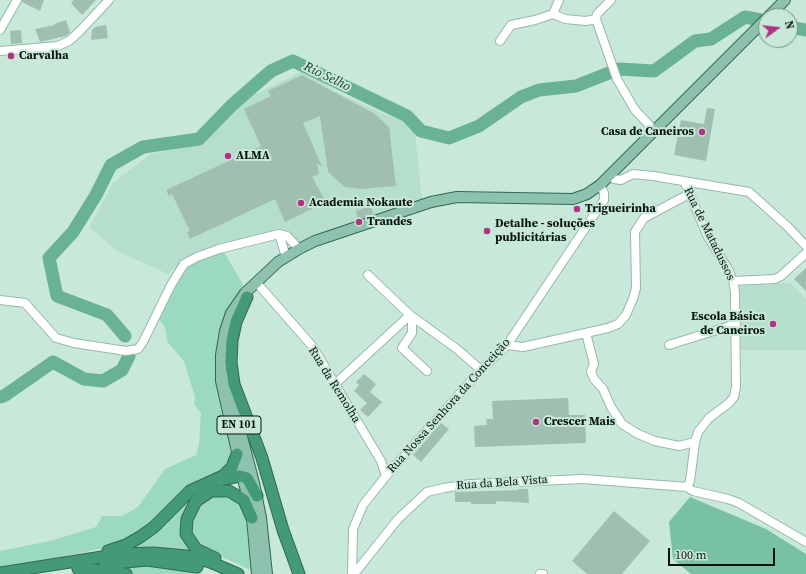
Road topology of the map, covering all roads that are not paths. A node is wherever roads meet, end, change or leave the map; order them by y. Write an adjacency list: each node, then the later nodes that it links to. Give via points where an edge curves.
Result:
1 (17, 0): 10 (street)
2 (109, 0): 12 (street, via 70,41 58,46)
3 (559, 0): 7 (street)
4 (611, 0): 8 (street)
5 (785, 0): 6 (main road, EN 101)
6 (776, 8)
7 (554, 14): 8 (street, via 566,19 586,21); 11 (street, via 511,25)
8 (596, 17): 13 (street, via 617,79 635,110)
9 (758, 27): 13 (main road, EN 101)
10 (0, 30)
11 (500, 41)
12 (0, 51)
13 (655, 131): 14 (main road, EN 101)
14 (610, 175): 15 (street, via 621,180 633,174); 16 (main road, EN 101)
15 (684, 180): 17 (street, Rua de Matadussos); 19 (street, via 749,192)
16 (600, 185): 20 (main road, EN 101, via 587,194 572,199 444,198 315,241); 31 (street, Rua Nossa Senhora da Conceição, via 604,200)
17 (689, 194): 25 (street, Rua de Matadussos, via 708,237); 30 (street, via 644,218 635,232 636,288 626,315 618,324)
18 (279, 234): 20 (street, via 287,236); 22 (street); 27 (street, via 219,249 184,264 138,349 111,348 56,338 25,303)
19 (806, 246)
20 (299, 249): 22 (main road, EN 101)
21 (806, 253): 25 (street, via 775,279)
22 (286, 257): 24 (main road, EN 101)
23 (368, 275): 28 (street)
24 (256, 282): 26 (main road, EN 101); 35 (street, Rua da Remolha, via 313,347); 37 (main road, EN 101, via 231,313 221,354 222,394)
25 (733, 282): 29 (street, Rua de Matadussos)
26 (247, 297): 42 (main road, EN 101, via 232,323 226,362 232,398); 53 (highway, via 236,322 232,341 231,364 234,384 262,458 283,530)
27 (0, 300)
28 (411, 316): 33 (street); 34 (street, via 412,333 402,348); 35 (street)
29 (736, 324): 32 (street); 36 (street, Rua de Matadussos, via 734,397 704,424)
30 (586, 333): 31 (street, via 523,347); 36 (street, via 594,364 591,371 594,379 603,388 622,424 655,441 679,446)
31 (507, 345): 33 (street, Rua Nossa Senhora da Conceição)
32 (669, 345)
33 (481, 370): 39 (street, Rua Nossa Senhora da Conceição)
34 (427, 371)
35 (335, 384): 39 (street, Rua da Remolha, via 381,461)
36 (695, 442): 41 (street, Rua de Matadussos)
37 (237, 454): 38 (main road, EN 101); 40 (highway, via 232,467)
38 (242, 476): 40 (highway); 42 (highway, via 249,480); 43 (main road, EN 101)
39 (386, 476): 54 (street, Rua Nossa Senhora da Conceição, via 363,505 352,529)
40 (207, 484): 45 (highway, via 184,496 154,527 136,539 117,548 89,556)
41 (687, 487): 44 (street, Rua da Bela Vista, via 693,491 728,498 739,503); 54 (street, Rua da Bela Vista, via 583,479 470,484 427,492 398,520)
42 (257, 496): 52 (main road, EN 101)
43 (252, 518): 46 (highway, via 244,500 235,493 224,490 205,493 189,512 186,534 192,545 203,553 227,563); 51 (main road, EN 101)
44 (806, 542)
45 (77, 565): 46 (highway, via 121,554 152,553 186,556); 47 (highway); 48 (highway); 49 (highway); 50 (highway, via 148,560 186,564)
46 (235, 572)
47 (0, 573)
48 (45, 574)
49 (126, 574)
50 (220, 574)
51 (257, 574)
52 (267, 574)
53 (300, 574)
54 (353, 574)
55 (540, 574): 56 (street)
56 (543, 574)

